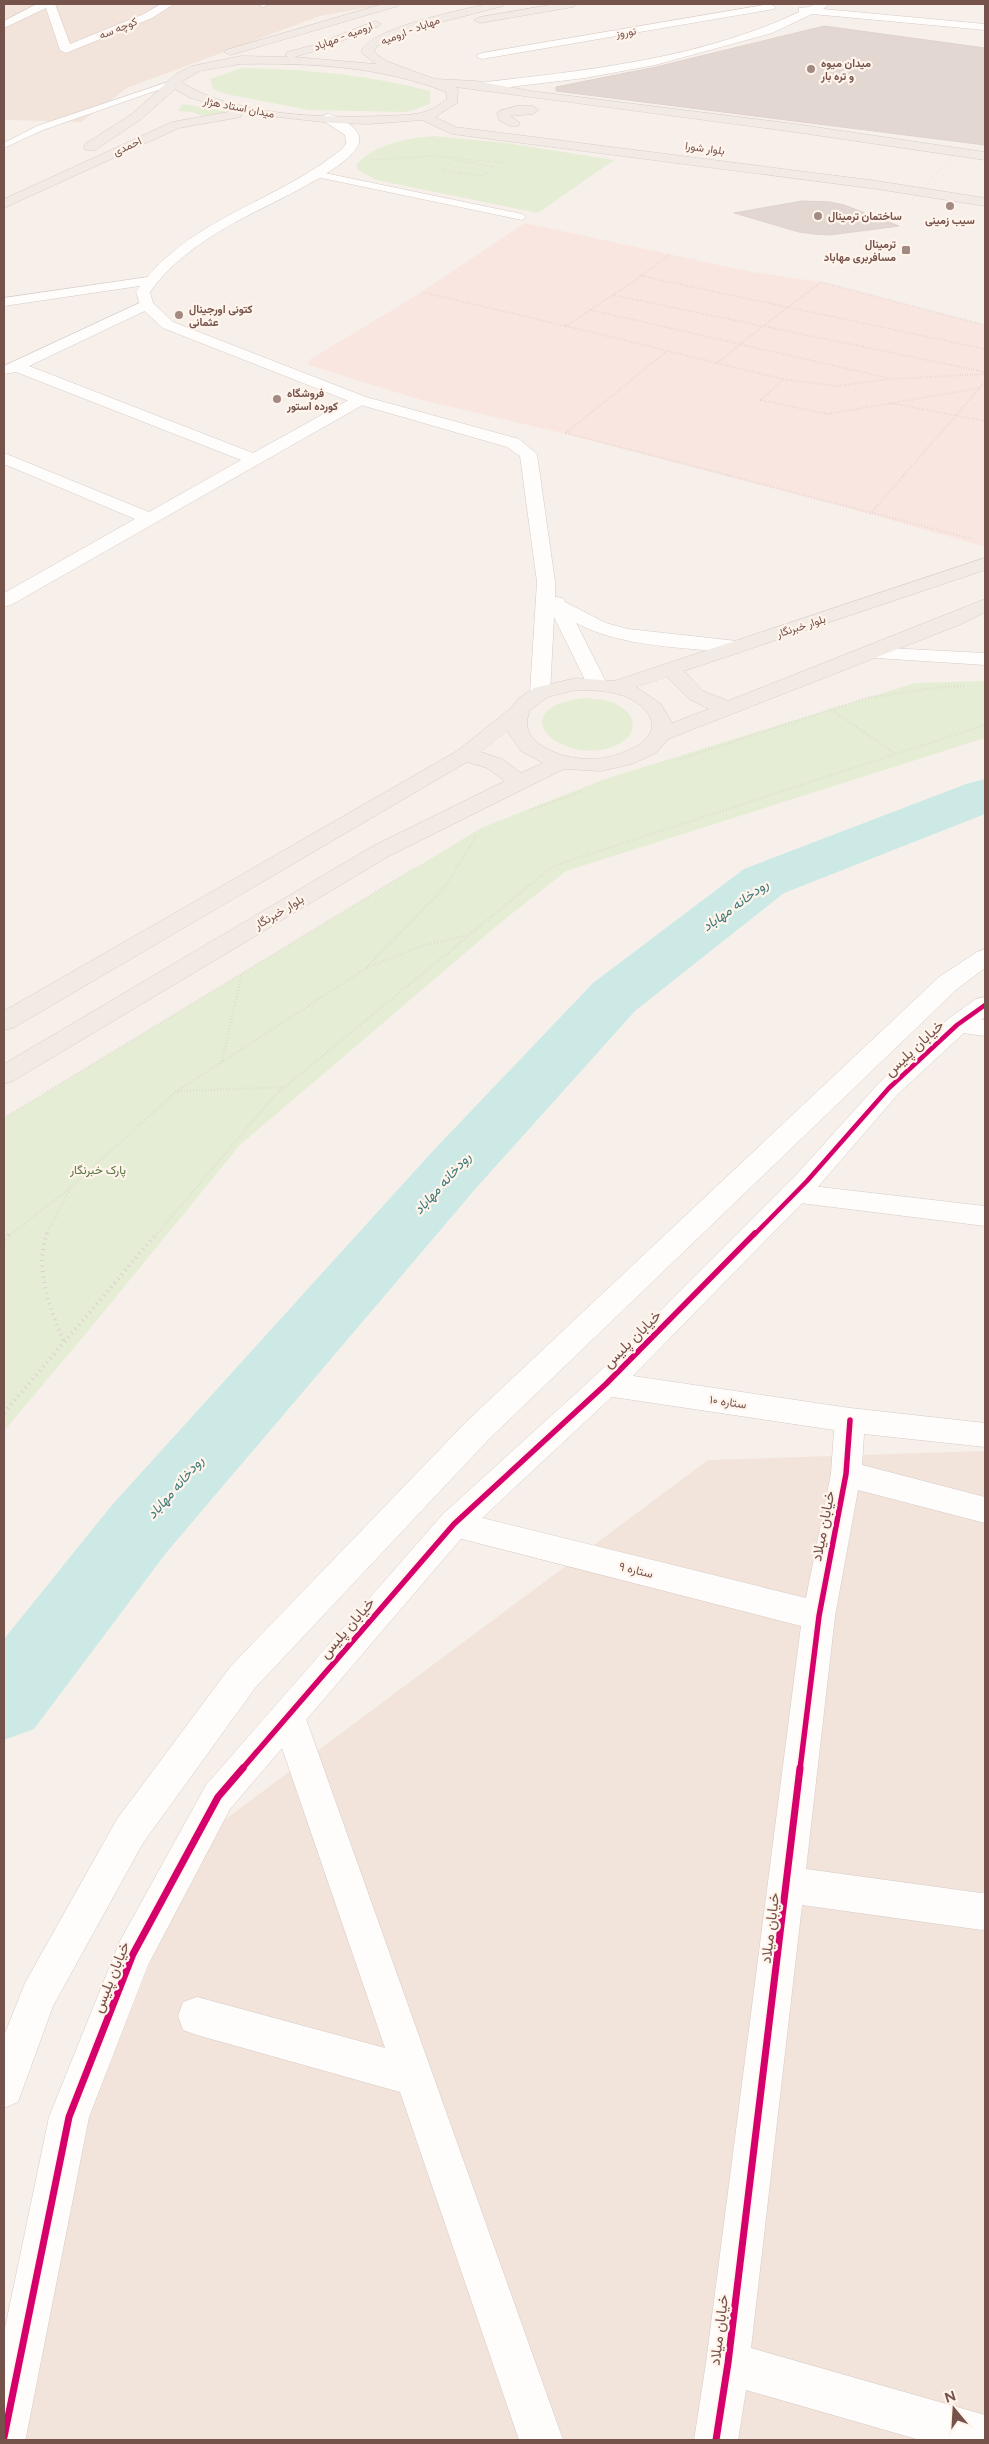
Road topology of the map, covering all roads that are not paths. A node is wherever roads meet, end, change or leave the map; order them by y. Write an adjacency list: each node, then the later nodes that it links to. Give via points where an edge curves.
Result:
1 (45, 4): 12 (street)
2 (50, 4): 3 (street, کوچه سه, via 66,50)
3 (169, 4)
4 (394, 4): 19 (main road, via 233,51)
5 (499, 4): 18 (main road, مهاباد - ارومیه, via 446,16 386,37 368,49 372,57)
6 (573, 4): 14 (main road, via 466,23)
7 (742, 4): 9 (street)
8 (824, 4): 10 (street)
9 (780, 8): 10 (street); 16 (street, نوروز)
10 (810, 11): 13 (street); 22 (street, via 768,31 655,61 585,74)
11 (383, 21): 17 (main road, ارومیه - مهاباد, via 303,51)
12 (4, 25)
13 (985, 27)
14 (406, 42)
15 (390, 52): 18 (main road)
16 (482, 56)
17 (241, 60): 19 (main road); 20 (main road, via 345,65 405,74)
18 (382, 62): 20 (main road, مهاباد - ارومیه)
19 (190, 69): 21 (main road)
20 (433, 82): 22 (main road); 23 (main road)
21 (174, 83): 26 (main road, میدان استاد هژار, via 182,92 205,101); 28 (main road, احمدی); 34 (lane, via 40,128)
22 (485, 86): 36 (main road, via 531,95 748,118)
23 (452, 90): 24 (main road); 27 (main road, میدان استاد هژار, via 453,100 442,110)
24 (477, 98)
25 (495, 102): 32 (main road, via 538,110 503,114 504,118 519,123)
26 (257, 112): 29 (main road, احمدی); 30 (main road, میدان استاد هژار)
27 (424, 116): 30 (main road, میدان استاد هژار); 31 (main road); 37 (main road, via 452,130)
28 (136, 117): 29 (main road); 35 (main road, احمدی)
29 (167, 118): 42 (main road, احمدی)
30 (328, 118): 38 (street, via 346,128 353,142 349,150)
31 (466, 118)
32 (495, 121)
33 (615, 138): 37 (main road)
34 (4, 146)
35 (76, 154)
36 (985, 156)
37 (696, 161): 41 (main road)
38 (315, 174): 43 (lane); 44 (street, via 238,216)
39 (26, 180): 40 (main road)
40 (4, 190)
41 (985, 202)
42 (4, 204)
43 (522, 217)
44 (148, 281): 45 (street); 46 (street, via 143,292)
45 (4, 302)
46 (146, 305): 47 (street); 48 (street, via 168,325)
47 (10, 369): 50 (street)
48 (360, 400): 50 (street); 54 (street, via 514,443 528,454)
49 (4, 458): 51 (street)
50 (255, 460): 51 (street)
51 (150, 519): 55 (street)
52 (985, 564): 59 (main road, بلوار خبرنگار)
53 (4, 580): 55 (street)
54 (546, 582): 57 (street); 64 (street)
55 (25, 589): 56 (street)
56 (4, 601)
57 (558, 605): 59 (street, via 599,627 627,635); 63 (street)
58 (985, 605): 60 (main road)
59 (737, 647): 62 (main road, بلوار خبرنگار)
60 (868, 653): 61 (street); 65 (main road)
61 (985, 660)
62 (672, 669): 63 (main road, بلوار خبرنگار); 65 (main road, via 691,693 705,702)
63 (607, 686): 64 (main road, via 576,684); 67 (main road, via 641,698 658,712 662,724)
64 (540, 693): 66 (main road, via 526,701)
65 (729, 708): 67 (main road)
66 (518, 712): 68 (main road); 69 (main road, via 515,723 518,735 527,746)
67 (660, 735): 69 (main road, via 652,746 622,762 601,765)
68 (464, 755): 70 (main road, via 496,763); 73 (main road)
69 (561, 762): 70 (main road, بلوار خبرنگار)
70 (519, 783): 75 (main road, بلوار خبرنگار, via 381,851)
71 (985, 957): 90 (street, خیابان پلیس, via 948,983 477,1431 243,1676 130,1831 38,1996)
72 (985, 1005): 74 (street, خیابان پلیس)
73 (4, 1022)
74 (971, 1027): 76 (street, خیابان پلیس, via 889,1088)
75 (4, 1076)
76 (794, 1194): 77 (street); 78 (street, خیابان پلیس)
77 (985, 1216)
78 (606, 1384): 79 (street, ستاره ۱۰); 83 (street, خیابان پلیس)
79 (850, 1420): 80 (street, ستاره ۱۰); 81 (street, خیابان میلاد)
80 (985, 1436)
81 (846, 1474): 82 (street); 84 (street, خیابان میلاد)
82 (985, 1510)
83 (454, 1524): 84 (street, ستاره ۹); 85 (street, خیابان پلیس)
84 (819, 1616): 86 (street, خیابان میلاد)
85 (288, 1716): 89 (street); 93 (street, خیابان پلیس, via 218,1797 132,1954 69,2118)
86 (788, 1885): 87 (street); 91 (street, خیابان میلاد)
87 (985, 1910)
88 (197, 2016): 89 (street)
89 (414, 2076): 94 (street)
90 (4, 2088)
91 (728, 2364): 92 (street); 95 (street, خیابان میلاد)
92 (985, 2436)
93 (4, 2437)
94 (541, 2440)
95 (716, 2440)

